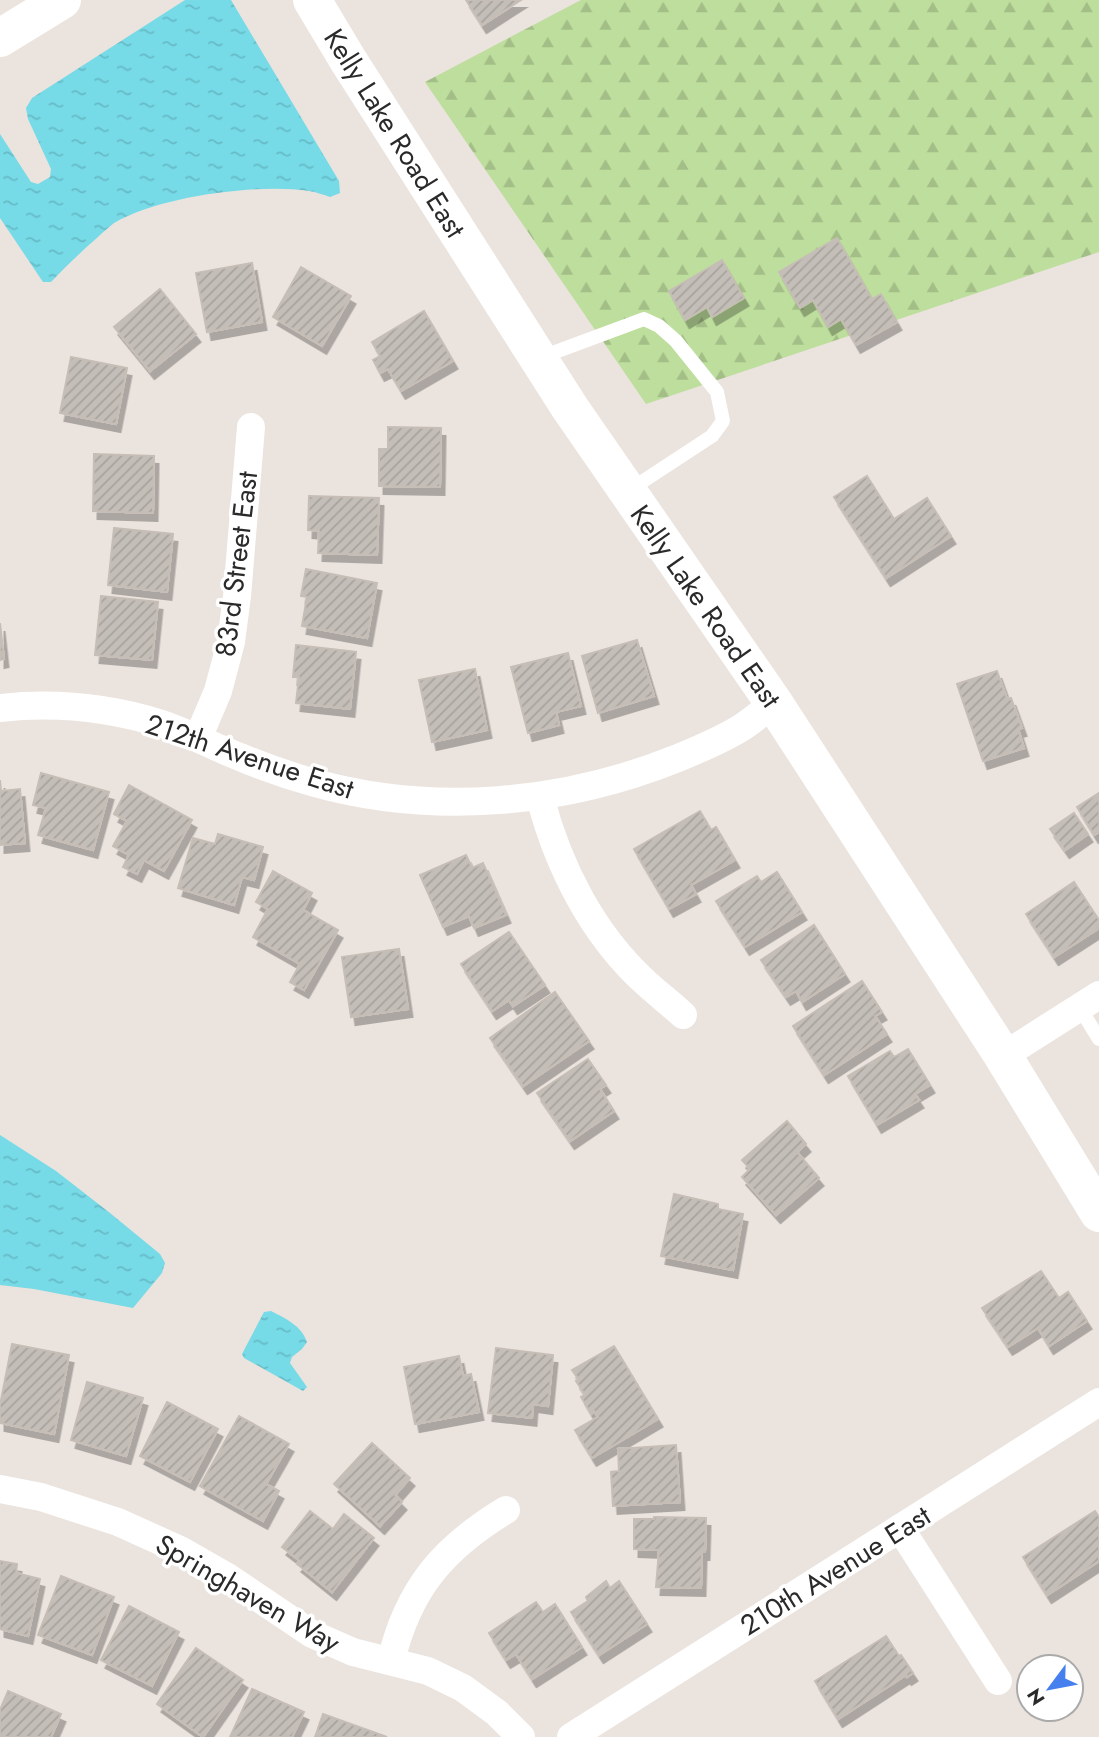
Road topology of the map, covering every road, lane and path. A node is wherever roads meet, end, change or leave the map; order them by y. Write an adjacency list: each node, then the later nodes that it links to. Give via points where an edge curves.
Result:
1 (62, 0): 3 (street)
2 (312, 0): 4 (street, Kelly Lake Road East)
3 (0, 38)
4 (538, 358): 6 (street, Kelly Lake Road East); 6 (lane, via 644,319 676,341 717,392 723,421 712,436)
5 (251, 427): 9 (street, 83rd Street East, via 231,642 218,691)
6 (627, 491): 7 (street, Kelly Lake Road East)
7 (774, 703): 10 (street, 212th Avenue East, via 744,726 657,767); 14 (street, Kelly Lake Road East)
8 (0, 708): 9 (street, 212th Avenue East, via 59,706 108,711)
9 (198, 738): 10 (street, 212th Avenue East, via 316,783 374,795 482,802)
10 (540, 797): 12 (street, via 560,859 580,900 613,948)
11 (1089, 1002): 13 (lane); 14 (street)
12 (683, 1015)
13 (1099, 1039)
14 (1003, 1056): 15 (street, Kelly Lake Road East)
15 (1099, 1213)
16 (1099, 1402): 19 (street, 210th Avenue East)
17 (0, 1489): 20 (street, Springhaven Way, via 118,1522 210,1567 312,1634 352,1652)
18 (506, 1510): 20 (street, via 453,1548 430,1574 413,1600)
19 (900, 1528): 21 (street); 23 (street, 210th Avenue East)
20 (391, 1661): 22 (street, Springhaven Way, via 428,1671 463,1688)
21 (998, 1681)
22 (521, 1737)
23 (571, 1737)

